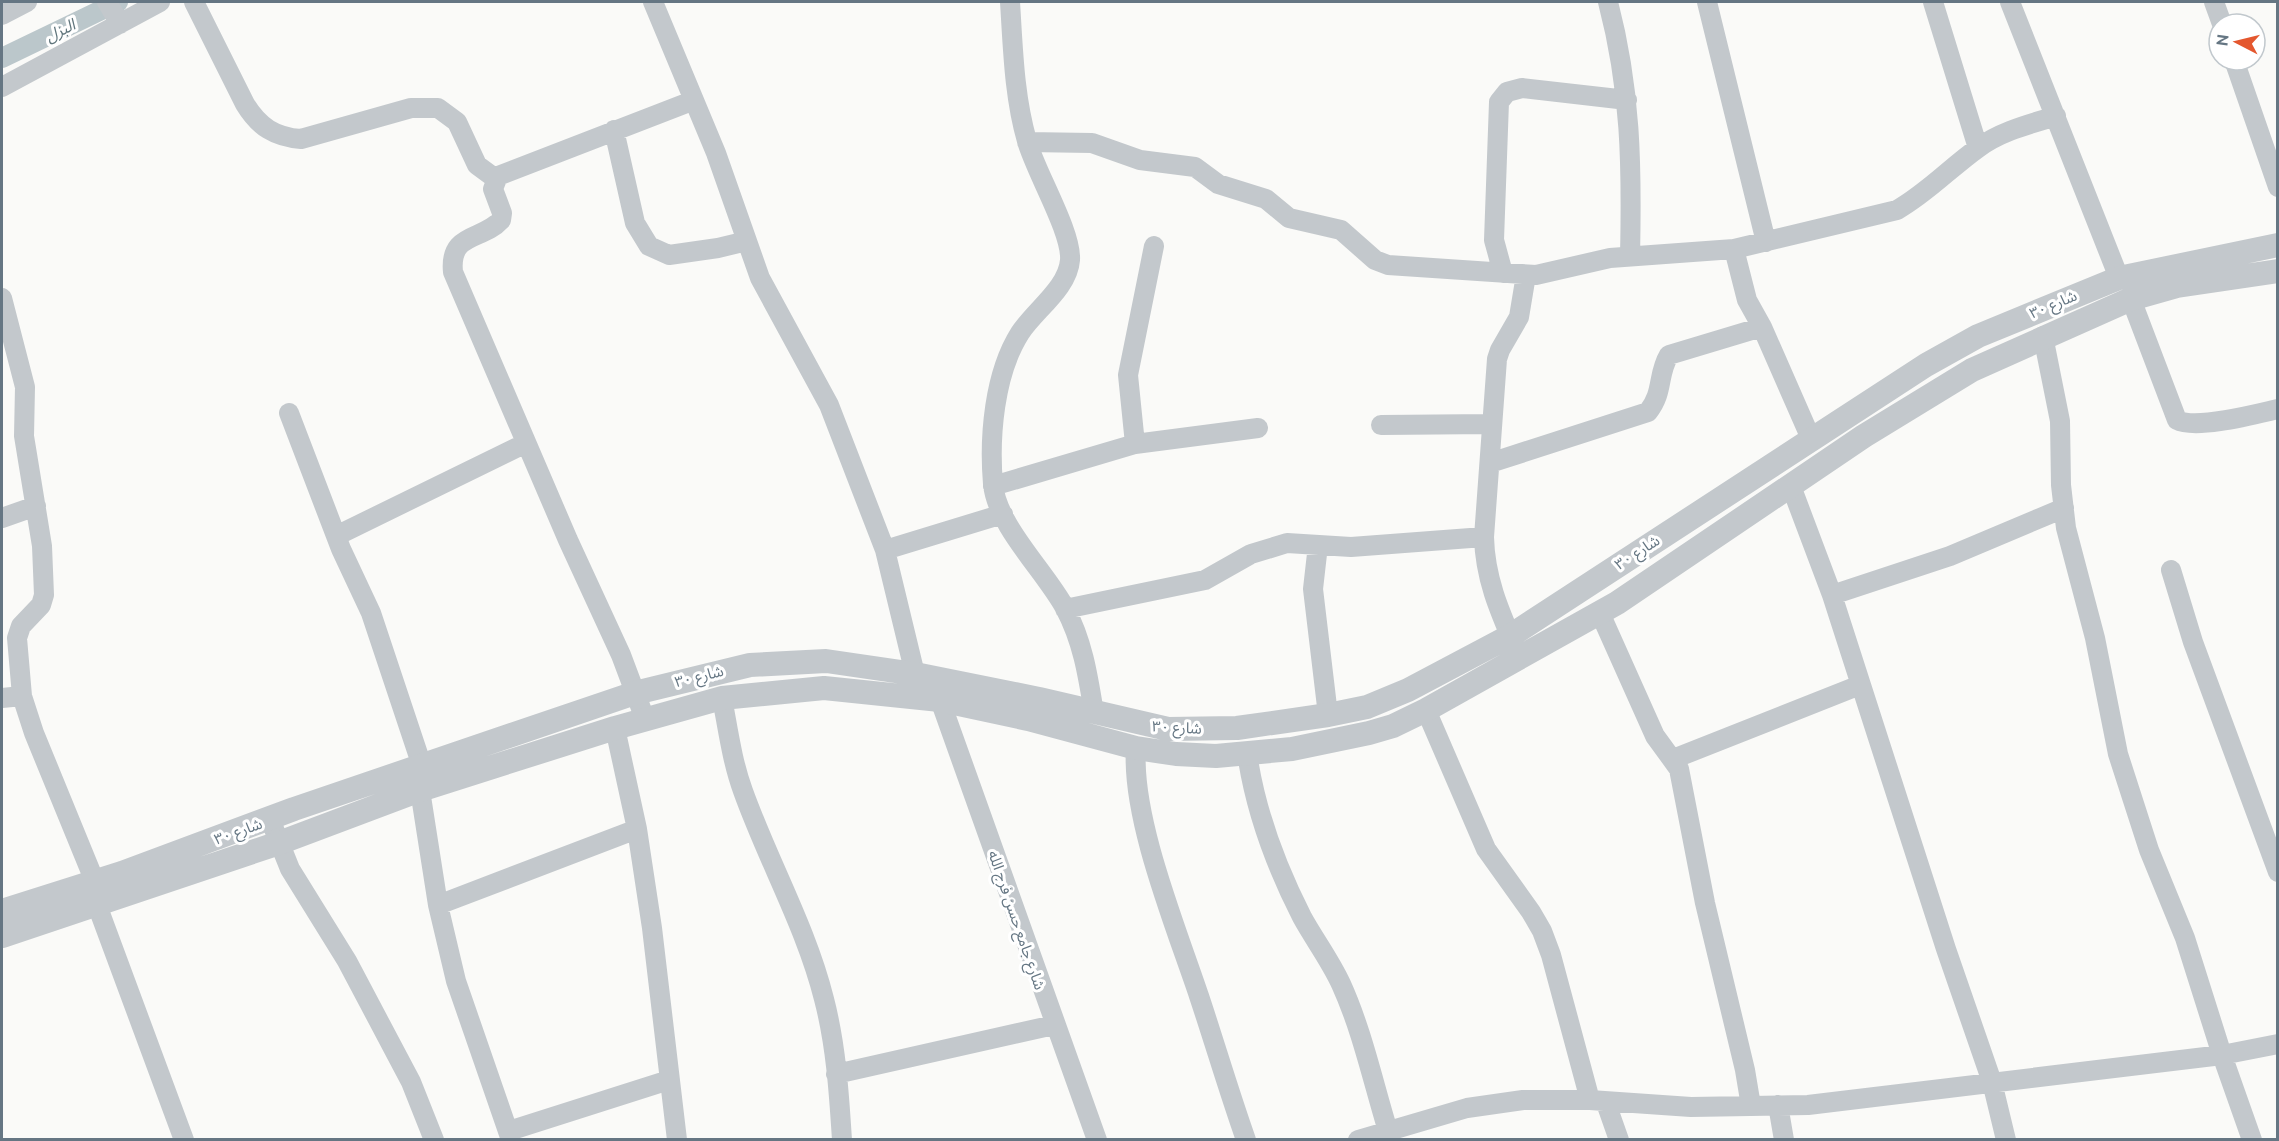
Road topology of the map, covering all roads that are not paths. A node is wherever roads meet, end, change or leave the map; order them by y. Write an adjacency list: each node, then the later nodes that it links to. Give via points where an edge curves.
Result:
1 (27, 2): 11 (street)
2 (107, 2): 12 (street)
3 (160, 2): 12 (street)
4 (194, 2): 21 (street, via 245,104 268,130 301,139 411,108 438,108 457,122 477,165)
5 (653, 2): 16 (street)
6 (1010, 2): 19 (street, via 1017,98)
7 (1608, 2): 15 (street)
8 (1707, 2): 24 (street)
9 (1933, 2): 20 (street)
10 (2010, 2): 17 (street)
11 (2, 15)
12 (120, 24): 14 (street)
13 (2238, 72): 22 (street)
14 (2, 87)
15 (1627, 100): 28 (street, via 1631,138); 30 (street, via 1522,88 1508,92 1499,102 1494,240)
16 (692, 101): 18 (street); 23 (street, via 716,153)
17 (2056, 116): 20 (street, via 1995,137); 32 (street)
18 (614, 130): 21 (street, via 506,171); 23 (street, via 635,223 649,246 669,255)
19 (1027, 142): 30 (street, via 1092,143 1140,160 1195,167 1218,184 1266,199 1289,218 1341,230 1375,260 1388,265); 48 (street, via 1066,239 1070,259 1065,278 1032,315 1009,357 996,410)
20 (1978, 148): 24 (street, via 1927,191 1897,210)
21 (496, 179): 45 (street, via 493,189 501,220 458,246 452,264)
22 (2277, 187)
23 (747, 240): 57 (street, via 760,279 829,405)
24 (1766, 242): 27 (street)
25 (2277, 245): 32 (street, شارع ٣٠)
26 (1154, 246): 46 (street, via 1128,375)
27 (1734, 249): 28 (street); 35 (street, via 1747,300)
28 (1630, 256): 31 (street)
29 (2277, 271): 34 (street, شارع ٣٠, via 2177,286)
30 (1503, 273): 31 (street)
31 (1526, 275): 42 (street, via 1519,317 1497,359)
32 (2119, 278): 37 (street, شارع ٣٠, via 1978,336)
33 (2, 298): 50 (street, via 25,387 24,436)
34 (2131, 299): 36 (street, شارع ٣٠); 39 (street, via 2177,420 2232,419)
35 (1762, 327): 44 (street); 47 (street, via 1669,355 1663,364 1658,400 1648,412)
36 (2043, 336): 38 (street, شارع ٣٠); 51 (street, via 2060,421)
37 (1926, 365): 38 (street); 44 (street, شارع ٣٠)
38 (1940, 387): 49 (street, شارع ٣٠)
39 (2277, 409)
40 (289, 413): 54 (street)
41 (1381, 424): 42 (street)
42 (1491, 424): 47 (street)
43 (1258, 428): 46 (street)
44 (1812, 441): 62 (street, شارع ٣٠)
45 (526, 443): 54 (street); 66 (street)
46 (1135, 444): 48 (street)
47 (1490, 463): 55 (street)
48 (993, 486): 52 (street)
49 (1791, 486): 59 (street); 61 (street, شارع ٣٠)
50 (36, 506): 53 (street); 67 (street, via 42,528 44,595 17,638)
51 (2064, 508): 59 (street, via 1950,556); 91 (street, via 2128,790 2185,939)
52 (1003, 514): 57 (street); 60 (street)
53 (2, 518)
54 (336, 536): 79 (street, via 371,614)
55 (1484, 537): 56 (street, via 1394,545); 62 (street, via 1488,578)
56 (1317, 545): 60 (street, via 1287,543 1265,548 1205,580); 73 (street, via 1313,589)
57 (885, 550): 64 (street)
58 (2171, 570): 84 (street, via 2193,642)
59 (1832, 595): 65 (street)
60 (1065, 609): 72 (street, via 1084,654)
61 (1600, 613): 63 (street, شارع ٣٠); 78 (street, via 1655,736)
62 (1510, 636): 63 (street); 73 (street, شارع ٣٠, via 1408,690 1367,707)
63 (1519, 658): 71 (street, شارع ٣٠)
64 (915, 674): 66 (street, شارع ٣٠, via 826,661 789,661 750,664); 72 (street, شارع ٣٠)
65 (1860, 685): 78 (street); 94 (street)
66 (635, 693): 74 (street); 79 (street, شارع ٣٠)
67 (22, 696): 68 (street); 85 (street)
68 (2, 698)
69 (722, 698): 70 (street, شارع ٣٠, via 824,688); 74 (street, شارع ٣٠); 92 (street, via 742,790 784,886 824,999)
70 (940, 700): 76 (street, شارع ٣٠); 89 (street, شارع جامع حسن فرج الله)
71 (1426, 710): 77 (street, شارع ٣٠, via 1369,733 1292,749); 95 (street, via 1486,849 1542,931)
72 (1094, 713): 73 (street, شارع ٣٠, via 1168,729 1237,728)
73 (1328, 715)
74 (645, 719): 75 (street, شارع ٣٠)
75 (615, 728): 80 (street, شارع ٣٠); 82 (street)
76 (1136, 748): 77 (street, شارع ٣٠, via 1216,756); 105 (street, via 1138,785 1153,852)
77 (1247, 753): 98 (street, via 1252,786 1278,863 1344,992)
78 (1673, 759): 97 (street, via 1685,790 1705,903)
79 (422, 766): 81 (street, شارع ٣٠)
80 (420, 790): 83 (street, شارع ٣٠); 86 (street)
81 (270, 819): 83 (street); 85 (street, شارع ٣٠)
82 (637, 829): 86 (street); 93 (street)
83 (279, 843): 85 (street, شارع ٣٠); 101 (street, via 411,1082)
84 (2277, 872)
85 (96, 894): 87 (street, شارع ٣٠); 88 (street, شارع ٣٠); 100 (street)
86 (438, 904): 99 (street, via 456,981)
87 (2, 911)
88 (2, 936)
89 (1054, 1025): 92 (street); 104 (street, شارع جامع حسن فرج الله)
90 (2277, 1044): 91 (street)
91 (2222, 1055): 94 (street); 110 (street)
92 (836, 1074): 103 (street)
93 (669, 1080): 99 (street); 102 (street)
94 (1992, 1082): 96 (street, via 1808,1105); 109 (street)
95 (1598, 1102): 97 (street); 98 (street, via 1523,1100 1467,1108); 107 (street)
96 (1778, 1105): 97 (street); 108 (street)
97 (1750, 1106)
98 (1388, 1131): 106 (street)
99 (510, 1135)
100 (184, 1140)
101 (434, 1140)
102 (676, 1140)
103 (842, 1140)
104 (1096, 1140)
105 (1246, 1140)
106 (1358, 1140)
107 (1619, 1140)
108 (1784, 1140)
109 (2006, 1140)
110 (2252, 1140)

